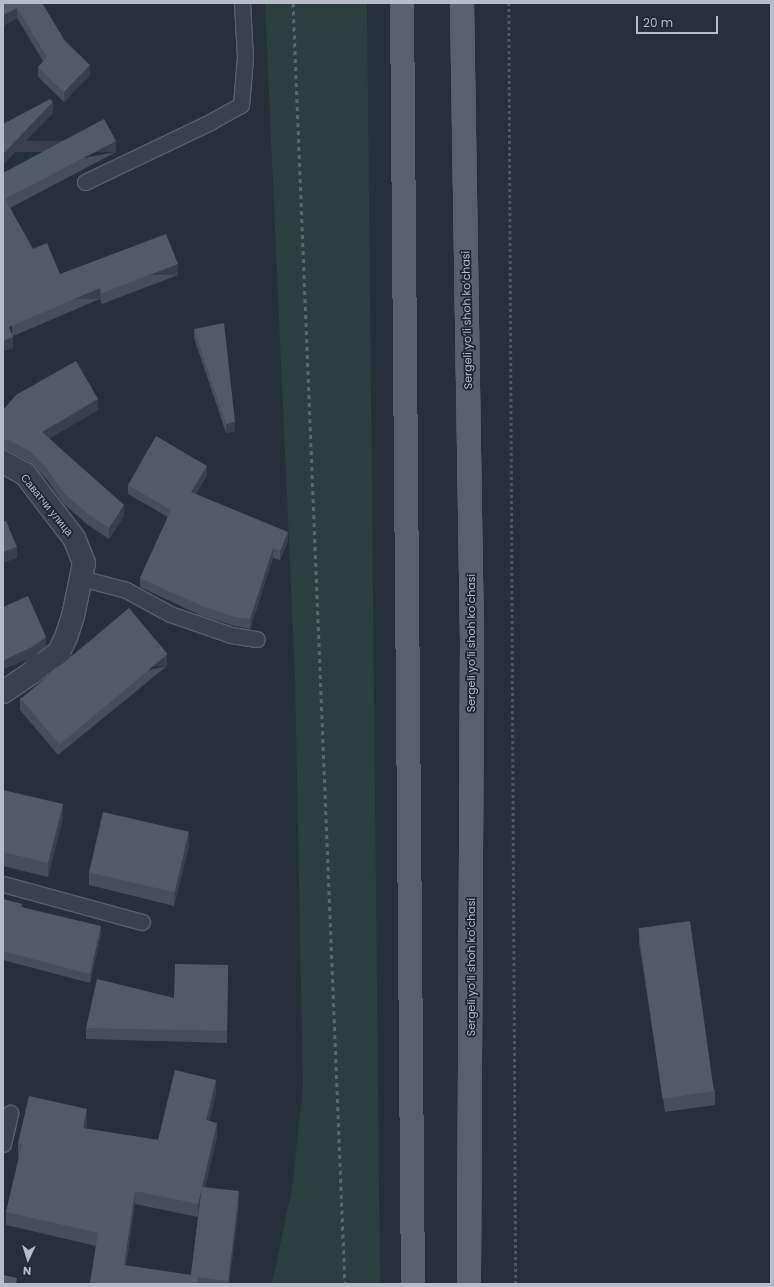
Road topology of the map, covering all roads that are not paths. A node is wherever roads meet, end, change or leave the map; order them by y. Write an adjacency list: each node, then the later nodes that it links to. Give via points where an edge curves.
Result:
1 (242, 3): 4 (lane, via 245,57 241,104 210,122)
2 (402, 3): 13 (main road)
3 (462, 3): 14 (main road, Sergeli yo‘li shoh ko‘chasi, via 472,641)
4 (85, 182)
5 (3, 462): 6 (street, Саватчи улица, via 25,474 74,538 84,563)
6 (81, 578): 7 (lane, via 126,590 170,614 231,635); 8 (street, Саватчи улица, via 74,616 58,652)
7 (257, 639)
8 (3, 692)
9 (3, 884): 10 (lane)
10 (142, 922)
11 (10, 1113): 12 (lane)
12 (3, 1144)
13 (413, 1284)
14 (469, 1284)

